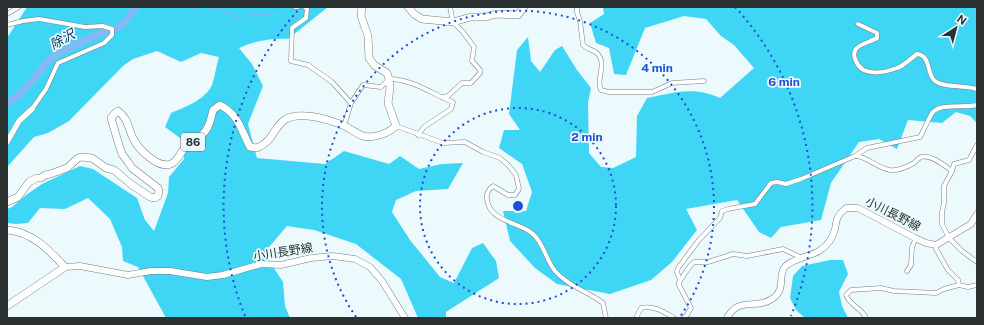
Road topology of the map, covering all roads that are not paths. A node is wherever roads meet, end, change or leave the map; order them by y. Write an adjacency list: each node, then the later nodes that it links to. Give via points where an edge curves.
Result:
1 (19, 7): 8 (street)
2 (305, 7): 16 (street, via 306,18 292,28 291,60 308,65 332,82)
3 (362, 7): 12 (main road, via 361,16 368,36 369,58 387,72)
4 (408, 7): 9 (main road, via 422,19)
5 (450, 7): 9 (street)
6 (524, 7): 9 (main road, via 518,16 496,14)
7 (577, 7): 13 (street, via 583,45 596,53 601,61 601,90 652,92 672,83)
8 (7, 14)
9 (453, 22): 15 (street, via 474,47 472,61 479,67 480,73 471,83 462,83 448,96)
10 (858, 24): 14 (street, via 878,35 855,50 854,56 861,69 872,73 898,68 917,54 921,54 926,58 935,81 940,84)
11 (7, 25): 18 (street, via 39,19 85,28 103,26 112,29 112,35 104,43 58,63 46,89)
12 (389, 80): 15 (street, via 397,79 414,84); 16 (street, via 381,87 363,85); 20 (main road, via 388,103)
13 (704, 81)
14 (977, 89)
15 (440, 97): 21 (street, via 453,102 451,109 424,127)
16 (351, 103): 19 (street)
17 (977, 105): 24 (street, via 938,109 933,112 920,138 873,146)
18 (32, 108): 22 (street, via 19,121)
19 (344, 126): 20 (main road, 86, via 361,136 371,137); 26 (main road, 86, via 308,116 288,117 280,122 266,143 256,148 250,146 236,117 220,106 213,110 208,129 188,144 176,160 168,164 156,162 138,146 123,115 118,111 111,118 122,154 132,168 158,188 158,196 150,197 114,170 106,168 92,158 81,157 67,168 29,182 18,197)
20 (396, 126): 21 (street)
21 (418, 135): 41 (street, via 443,143 469,143 483,152 500,158 509,166 518,178 518,192 512,196 493,186 490,188 487,198 491,211 533,234 539,240 556,272 567,282 603,302)
22 (7, 142)
23 (977, 145): 25 (street, via 969,160 954,164)
24 (855, 156): 25 (street, via 863,156 888,170 907,167 922,157 938,161); 36 (street, via 786,184 771,183 755,204 722,212 720,218 698,240 678,268)
25 (952, 171): 30 (street, via 944,186 942,212 942,224)
26 (7, 202)
27 (977, 214): 30 (main road, via 971,224)
28 (7, 230): 34 (main road, via 18,231 34,239)
29 (916, 238): 31 (main road, 小川長野線); 32 (main road, 小川長野線, via 858,208 846,208 838,216 830,241 819,251); 35 (street)
30 (949, 238): 31 (main road); 33 (street)
31 (936, 245): 37 (street, via 948,270 958,280)
32 (802, 258): 36 (street, via 783,249 746,256 733,254 708,262 694,262); 45 (main road, 小川長野線, via 783,269 778,293 773,299 740,305 734,308)
33 (977, 262)
34 (65, 267): 39 (main road); 40 (main road, 小川長野線, via 80,266 128,275 170,270 207,277 261,264 281,265 333,256 355,259 370,267 382,281)
35 (907, 271)
36 (680, 280): 44 (street, via 679,285 691,308)
37 (959, 285): 38 (street); 46 (street, via 936,293 881,288 851,290 846,295 848,300)
38 (977, 285)
39 (8, 303)
40 (405, 318)
41 (606, 318)
42 (636, 318): 43 (street, via 641,308 647,307 661,310)
43 (674, 318)
44 (683, 318)
45 (727, 318)
46 (866, 318)

